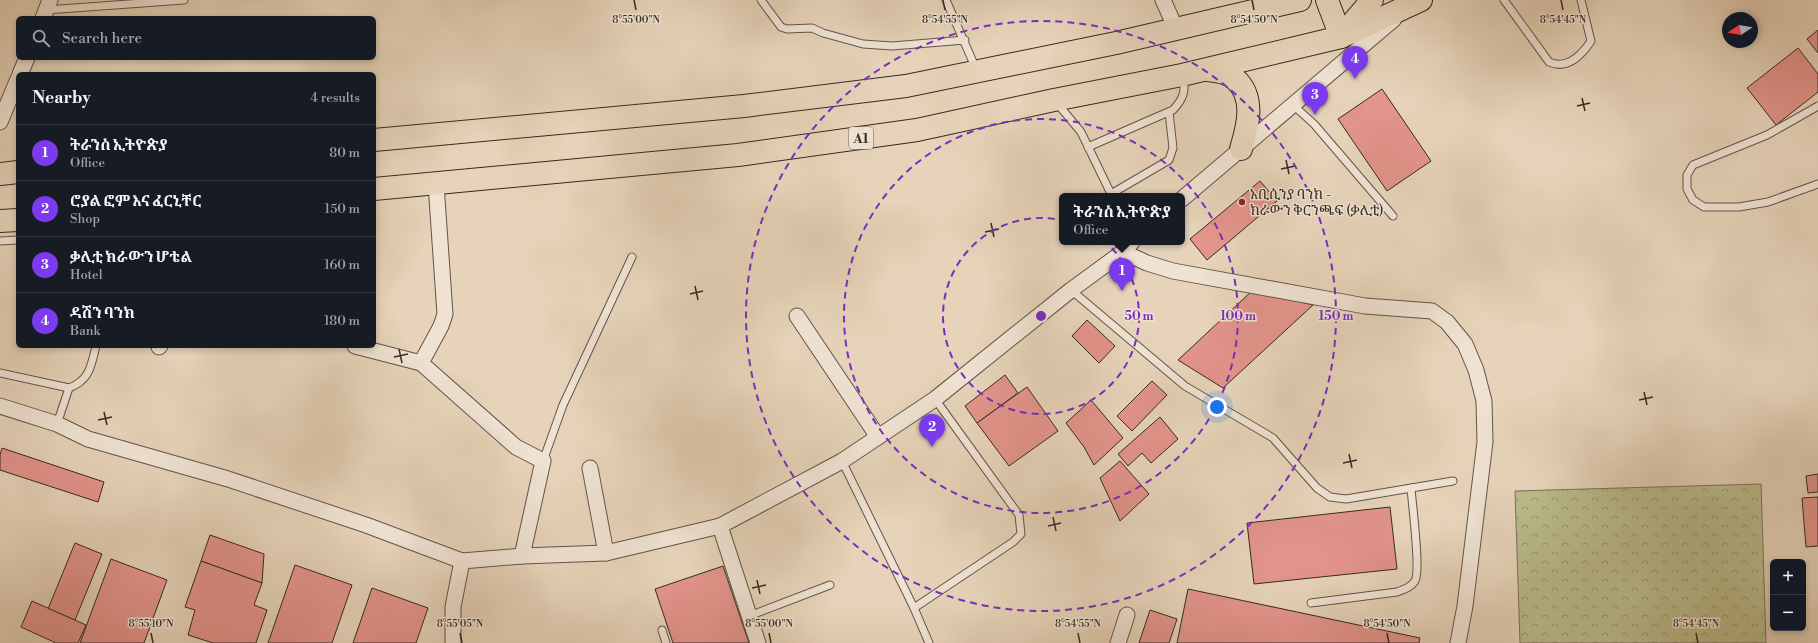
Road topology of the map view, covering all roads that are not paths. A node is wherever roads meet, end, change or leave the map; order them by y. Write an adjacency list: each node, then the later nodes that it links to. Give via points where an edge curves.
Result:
1 (184, 0): 11 (lane)
2 (761, 0): 14 (lane, via 781,27 812,28 863,44 892,46)
3 (946, 0): 14 (lane)
4 (1300, 0): 12 (main road)
5 (1327, 0): 13 (main road)
6 (1372, 0): 13 (main road)
7 (1504, 0): 8 (lane, via 1549,62 1557,66 1577,58 1591,41)
8 (1582, 0)
9 (1166, 1): 12 (street)
10 (1414, 4): 13 (main road, A1); 22 (street)
11 (46, 9)
12 (1176, 29): 18 (main road)
13 (1341, 37): 16 (main road, A1)
14 (965, 40): 18 (lane)
15 (25, 60): 17 (street)
16 (1204, 70): 19 (main road, A1); 28 (main road, via 1225,73 1234,78 1245,93 1249,119)
17 (21, 72)
18 (977, 72): 26 (main road, via 906,86 744,106)
19 (1182, 75): 21 (main road, A1); 24 (lane, via 1182,100)
20 (16, 84): 25 (street)
21 (1054, 100): 27 (lane, via 1081,132); 31 (main road, A1, via 917,130 753,153)
22 (1293, 105): 28 (street); 37 (lane, via 1314,124)
23 (1818, 106): 32 (lane, via 1767,135 1693,165 1687,175 1687,189 1693,200 1704,207 1739,207 1768,202)
24 (1169, 112): 27 (lane); 35 (lane, via 1173,148 1169,160)
25 (0, 122)
26 (376, 140)
27 (1088, 147): 34 (lane)
28 (1241, 149): 36 (street)
29 (16, 172): 30 (main road)
30 (0, 174)
31 (436, 184): 33 (main road, A1); 48 (street, via 445,314)
32 (1818, 184)
33 (376, 189)
34 (1110, 193)
35 (1114, 193)
36 (1185, 196)
37 (1393, 216)
38 (16, 220): 39 (main road)
39 (0, 221)
40 (16, 240): 41 (lane)
41 (0, 241)
42 (1128, 247): 44 (street); 75 (street, via 1147,264 1173,271 1365,306 1432,311 1447,322 1465,344 1476,370 1484,408 1485,442 1465,606)
43 (632, 257): 56 (lane, via 563,405)
44 (1071, 290): 51 (street); 59 (lane, via 1186,386 1273,438 1317,488 1330,497 1346,499)
45 (797, 316): 54 (street)
46 (95, 348): 50 (lane, via 86,378)
47 (363, 348): 48 (street)
48 (422, 363): 56 (street, via 516,447)
49 (0, 373): 50 (lane)
50 (69, 388): 53 (lane)
51 (935, 399): 54 (street); 66 (lane, via 1019,515 1020,534 1013,542)
52 (0, 406): 53 (street)
53 (56, 424): 63 (street, via 88,438 228,479 366,525)
54 (878, 437): 55 (street)
55 (842, 461): 60 (street); 66 (lane)
56 (544, 462): 62 (street)
57 (590, 468): 61 (street)
58 (1453, 481): 59 (lane)
59 (1411, 488): 65 (lane, via 1416,579 1408,588 1397,592)
60 (720, 526): 61 (street); 68 (street)
61 (606, 553): 62 (street)
62 (522, 556): 63 (street)
63 (462, 561): 70 (street, via 454,606)
64 (830, 585): 68 (lane)
65 (1311, 603)
66 (914, 608): 73 (lane)
67 (1127, 615): 74 (street)
68 (749, 616): 72 (street)
69 (662, 630): 71 (lane)
70 (453, 643)
71 (666, 643)
72 (758, 643)
73 (929, 643)
74 (1118, 643)
75 (1458, 643)

